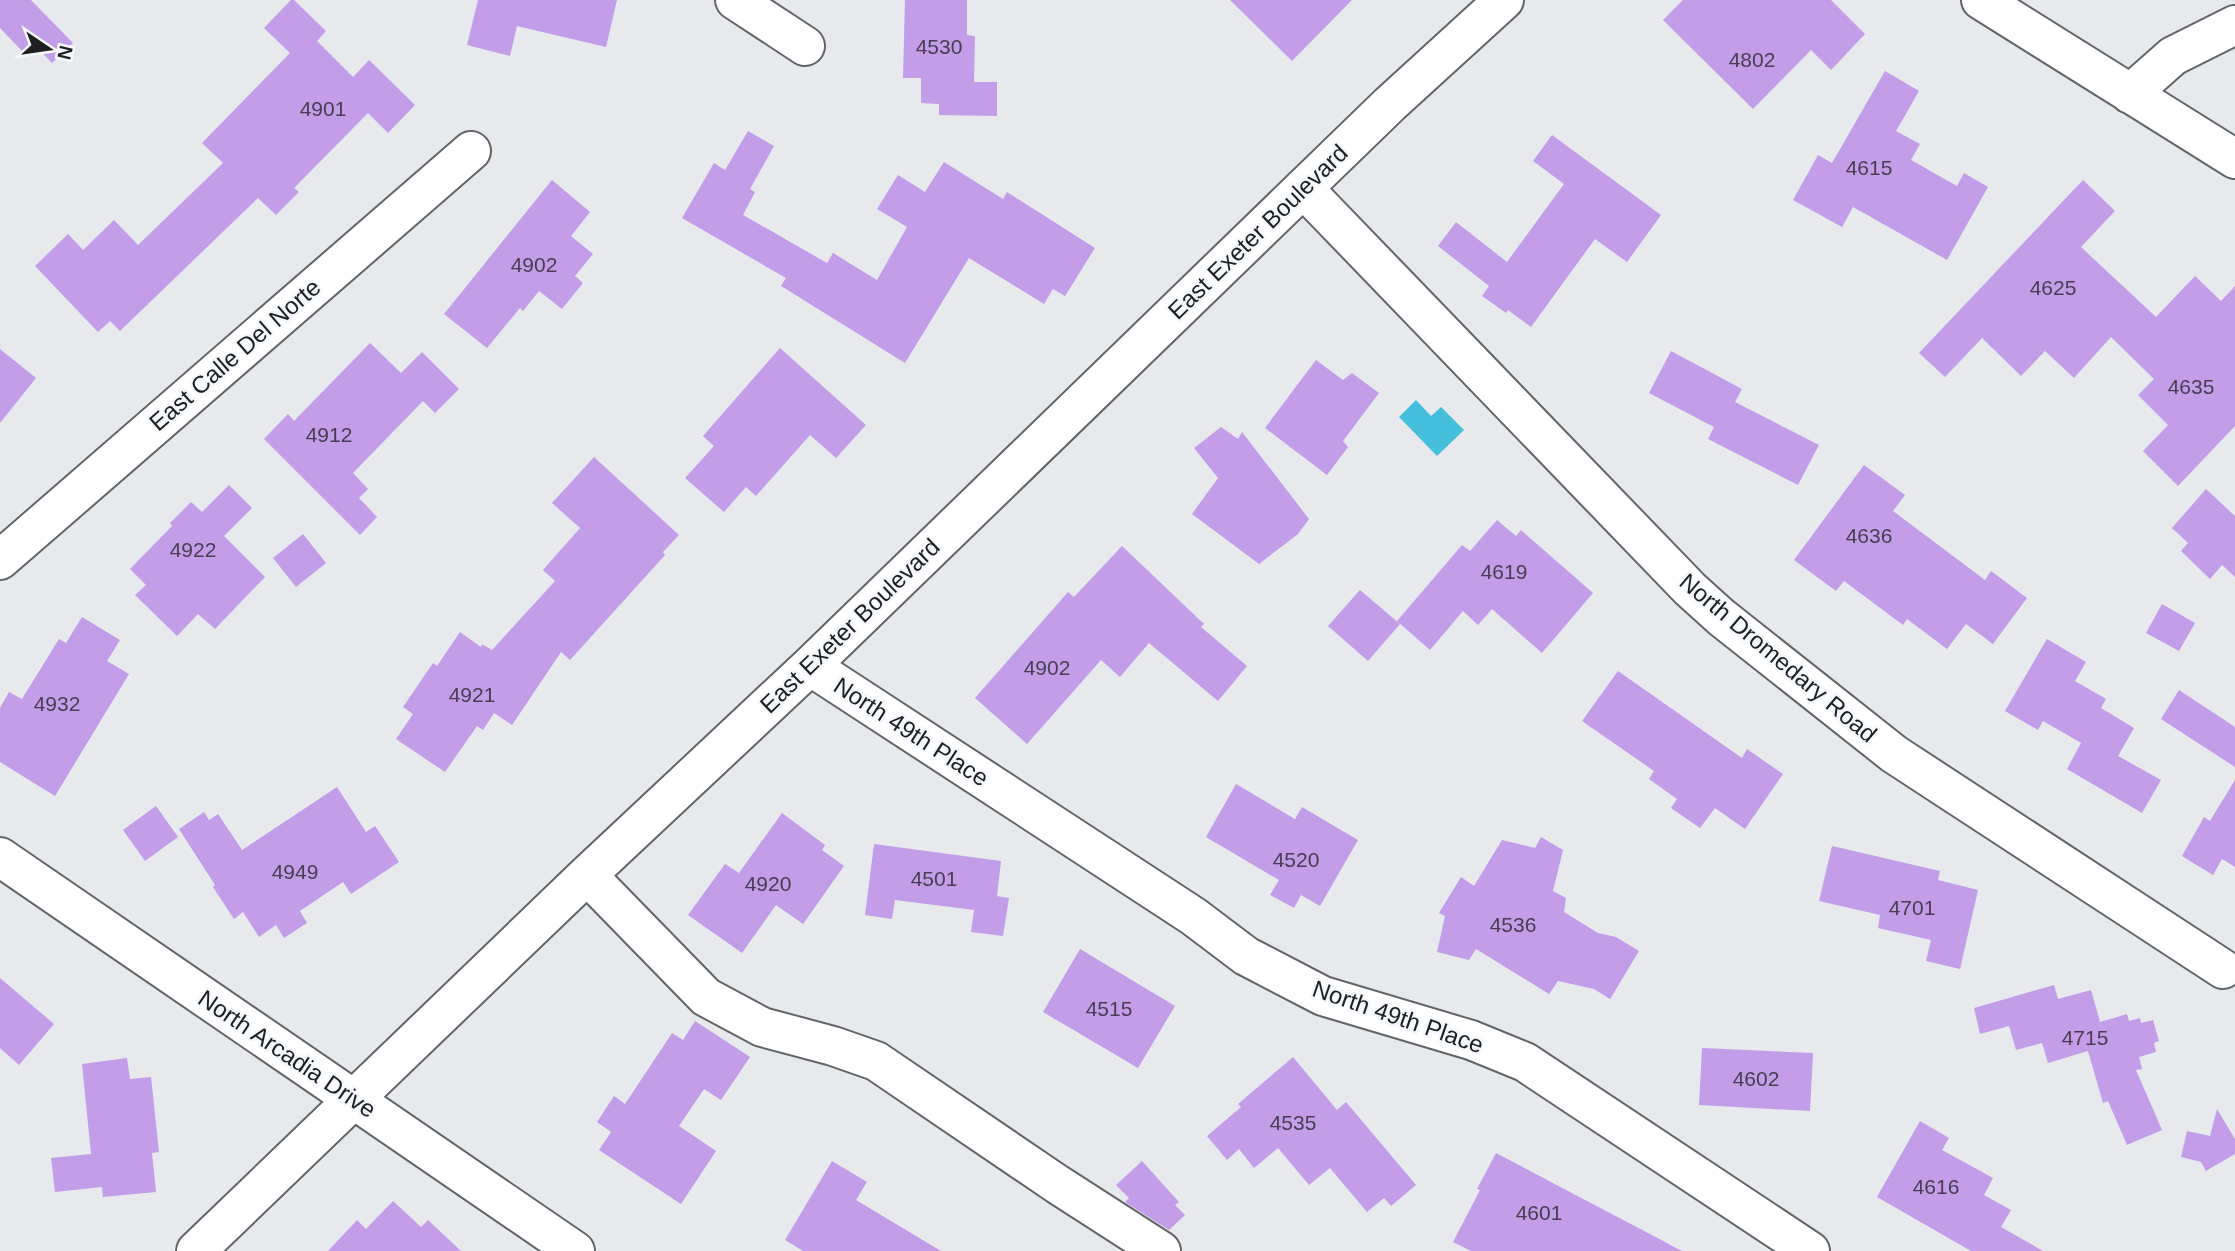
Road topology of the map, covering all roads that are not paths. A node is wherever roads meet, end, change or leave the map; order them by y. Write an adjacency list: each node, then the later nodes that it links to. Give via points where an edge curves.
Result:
1 (735, 0): 5 (street)
2 (1504, 0): 9 (street, East Exeter Boulevard)
3 (1980, 0): 6 (street)
4 (2235, 25): 6 (street, via 2173,57)
5 (804, 46)
6 (2130, 94): 8 (street)
7 (471, 151): 10 (street, East Calle Del Norte)
8 (2235, 159)
9 (1303, 188): 11 (street, East Exeter Boulevard); 14 (street, North Dromedary Road, via 1721,617 1894,754)
10 (0, 560)
11 (810, 666): 13 (street, East Exeter Boulevard); 19 (street, North 49th Place, via 1181,908 1247,956 1323,996 1471,1040 1525,1062)
12 (0, 857): 15 (street, North Arcadia Drive)
13 (587, 874): 15 (street, East Exeter Boulevard); 18 (street, via 706,997 762,1027 876,1061)
14 (2223, 969)
15 (355, 1100): 16 (street, East Exeter Boulevard); 17 (street, North Arcadia Drive)
16 (196, 1251)
17 (575, 1251)
18 (1161, 1251)
19 (1810, 1251)

